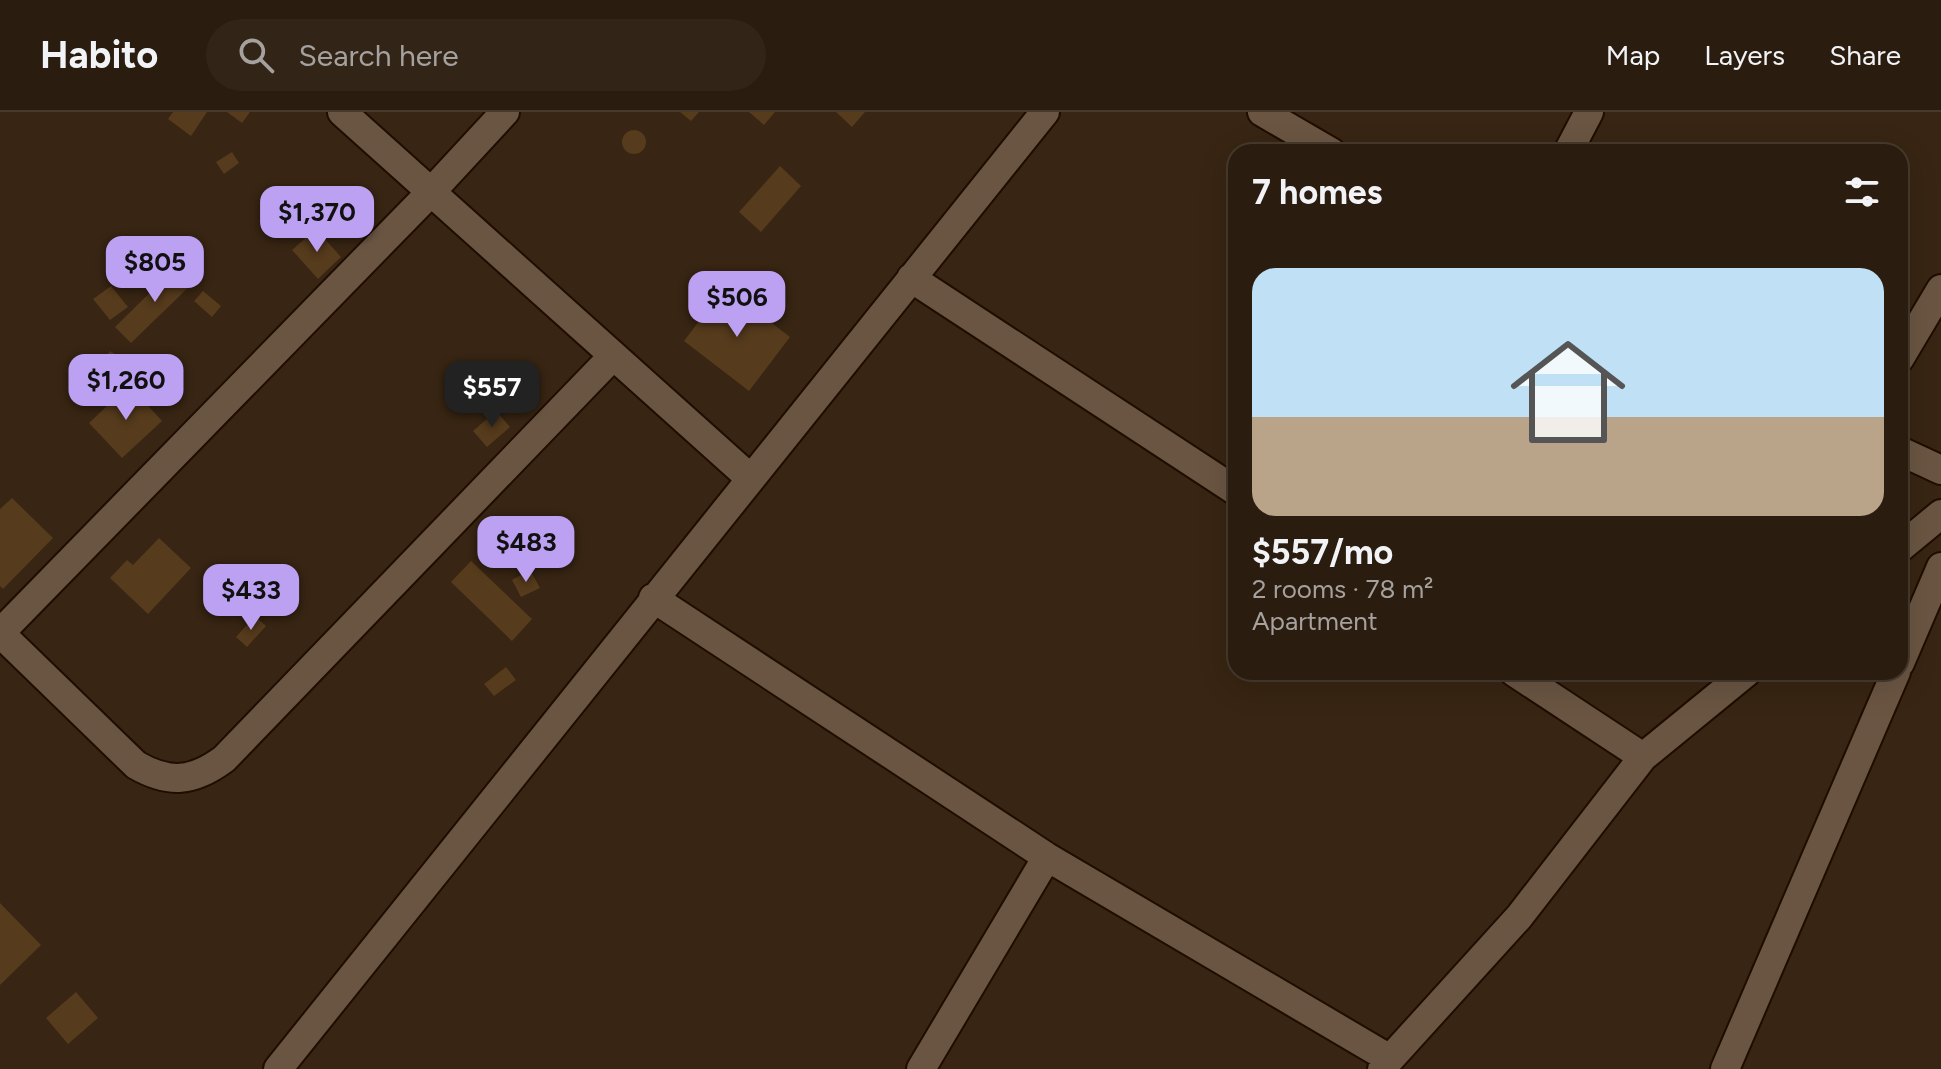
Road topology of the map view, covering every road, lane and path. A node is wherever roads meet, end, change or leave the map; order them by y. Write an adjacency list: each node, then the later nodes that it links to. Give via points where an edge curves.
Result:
1 (342, 112): 8 (street)
2 (505, 112): 8 (street)
3 (1045, 112): 9 (street)
4 (1262, 112): 6 (street)
5 (1589, 112): 7 (street)
6 (1317, 144)
7 (1572, 144)
8 (431, 192): 12 (street); 21 (street)
9 (911, 278): 15 (street); 16 (street)
10 (1941, 289): 11 (street)
11 (1908, 345)
12 (613, 356): 15 (street); 21 (street, via 209,770 172,778 136,765)
13 (1908, 455): 14 (street)
14 (1941, 470)
15 (750, 478): 20 (street)
16 (1228, 486)
17 (1941, 514): 18 (street)
18 (1908, 541)
19 (1941, 567): 22 (street)
20 (653, 598): 27 (street); 29 (street)
21 (0, 633)
22 (1908, 644)
23 (1526, 680): 26 (street)
24 (1737, 680): 26 (street)
25 (1893, 680): 31 (street)
26 (1643, 757): 28 (street, via 1519,917)
27 (1047, 857): 28 (street); 30 (street)
28 (1386, 1064)
29 (278, 1069)
30 (921, 1069)
31 (1725, 1069)

